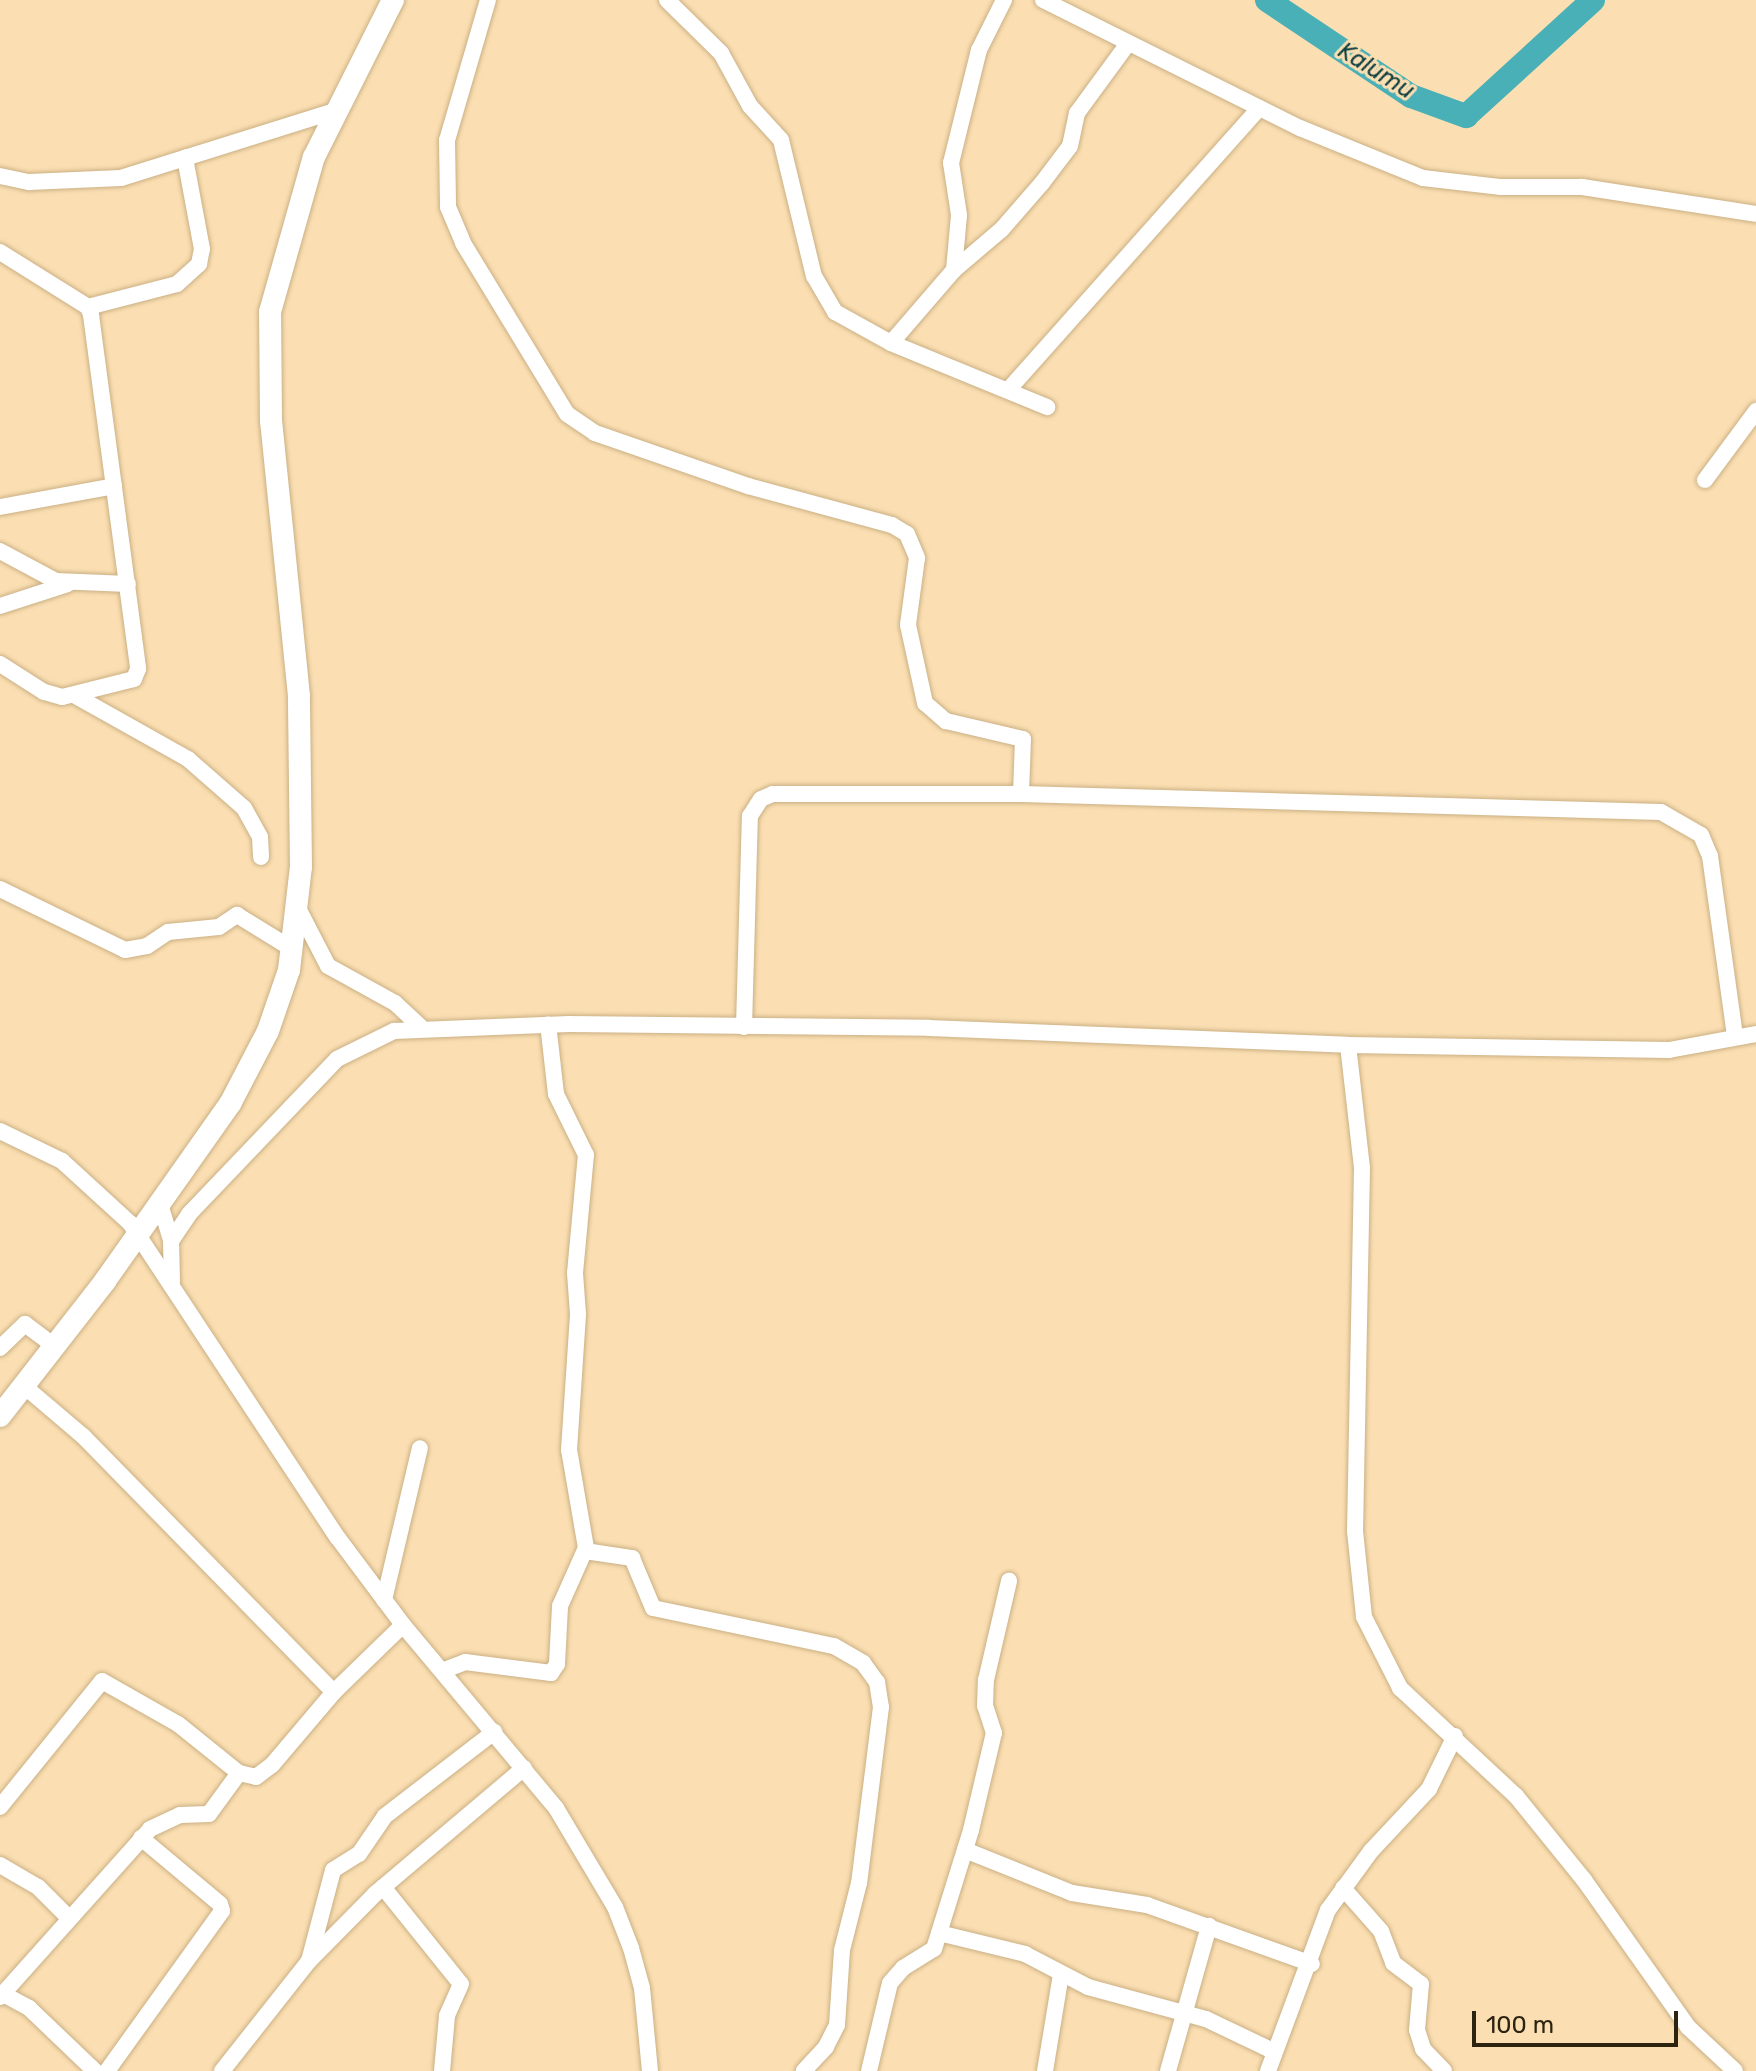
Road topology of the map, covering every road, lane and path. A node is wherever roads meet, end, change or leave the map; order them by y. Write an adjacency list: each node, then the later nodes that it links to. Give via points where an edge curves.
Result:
1 (393, 0): 8 (street)
2 (488, 0): 28 (street, via 447,140 448,207 463,243 567,414 595,433 907,534 917,558 908,625 925,703 946,721 1023,739)
3 (667, 0): 15 (street, via 721,53 750,106 781,140 814,276 830,306 849,323)
4 (1004, 0): 13 (street, via 979,50 951,163 959,215)
5 (1043, 0): 6 (street)
6 (1127, 45): 7 (street); 13 (street, via 1077,113 1070,146 1042,183 1002,229)
7 (1259, 108): 11 (street, via 1423,178 1501,187 1582,187); 16 (street)
8 (332, 112): 9 (street); 31 (street, via 301,195 269,327 271,421 299,696)
9 (185, 158): 10 (street, via 109,179 29,182); 14 (street, via 202,249 199,264 177,284)
10 (0, 176)
11 (1752, 216)
12 (0, 252): 14 (street)
13 (954, 270): 15 (street)
14 (88, 307): 20 (street)
15 (891, 343): 16 (street)
16 (1009, 389): 17 (street)
17 (1047, 407)
18 (1756, 411): 19 (street)
19 (1705, 480)
20 (114, 486): 21 (street); 24 (street)
21 (0, 507)
22 (0, 551): 23 (street)
23 (68, 584): 24 (street); 25 (street)
24 (128, 584): 27 (street, via 137,675)
25 (0, 606)
26 (0, 664): 27 (street, via 52,696)
27 (74, 695): 29 (street, via 188,759 244,808 260,837)
28 (1021, 794): 35 (street, via 773,794 761,799 750,816); 37 (street, via 1661,812 1701,835 1710,856)
29 (261, 857)
30 (0, 889): 32 (street, via 125,950 147,946 168,932 219,927 237,915)
31 (300, 912): 32 (street); 34 (street, via 328,966 395,1003)
32 (294, 950): 40 (street, via 253,1065)
33 (548, 1024): 34 (street); 35 (street); 49 (street, via 556,1094 586,1155 575,1273 578,1314 569,1450)
34 (421, 1027): 42 (street, via 381,1034 337,1059 189,1214)
35 (744, 1027): 38 (street, via 1036,1030)
36 (1756, 1034): 37 (street)
37 (1735, 1036): 38 (street, via 1669,1050)
38 (1348, 1045): 56 (street, via 1362,1168 1355,1531 1359,1591 1373,1640 1400,1688)
39 (0, 1131): 41 (street, via 62,1161)
40 (160, 1204): 41 (street); 42 (street)
41 (138, 1233): 43 (street); 44 (street)
42 (171, 1241): 43 (street)
43 (172, 1282): 51 (street, via 269,1439)
44 (56, 1347): 45 (street, via 25,1324); 46 (street)
45 (0, 1348)
46 (24, 1386): 47 (street); 54 (street, via 84,1437)
47 (0, 1416)
48 (420, 1448): 51 (street)
49 (585, 1551): 53 (street, via 560,1606 557,1664 551,1673 465,1662); 79 (street, via 632,1558 653,1608 834,1646 863,1663 877,1682 881,1707 859,1883 842,1950 837,2025)
50 (1009, 1581): 61 (street, via 984,1696 994,1733 992,1746)
51 (384, 1600): 52 (street)
52 (403, 1625): 53 (street); 54 (street)
53 (442, 1671): 55 (street)
54 (334, 1692): 58 (street, via 272,1765 256,1777)
55 (494, 1732): 57 (street); 68 (street, via 385,1816 359,1854 333,1870)
56 (1455, 1736): 64 (street, via 1429,1789); 85 (street, via 1543,1826 1688,2027)
57 (524, 1768): 63 (street); 78 (street, via 556,1808 615,1907 642,1988)
58 (239, 1773): 59 (street, via 178,1724 102,1681); 60 (street, via 209,1814 167,1819)
59 (0, 1807)
60 (141, 1838): 65 (street); 75 (street, via 222,1911)
61 (965, 1850): 66 (street, via 1072,1893 1134,1902); 67 (street)
62 (0, 1865): 65 (street, via 38,1887)
63 (383, 1887): 68 (street); 77 (street, via 461,1984 447,2016)
64 (1343, 1888): 69 (street, via 1328,1910); 84 (street, via 1381,1931 1393,1963 1421,1984 1417,2030 1423,2049)
65 (67, 1916): 71 (street)
66 (1209, 1926): 69 (street); 72 (street)
67 (939, 1933): 70 (street, via 1025,1954); 80 (street, via 928,1956 903,1968 890,1983)
68 (309, 1961): 76 (street)
69 (1312, 1964): 73 (street)
70 (1061, 1974): 72 (street, via 1111,1996); 81 (street)
71 (2, 1996): 74 (street, via 29,2008)
72 (1187, 2013): 73 (street, via 1240,2032); 82 (street)
73 (1275, 2052): 83 (street)
74 (95, 2071)
75 (107, 2071)
76 (222, 2071)
77 (442, 2071)
78 (650, 2071)
79 (804, 2071)
80 (869, 2071)
81 (1045, 2071)
82 (1168, 2071)
83 (1268, 2071)
84 (1444, 2071)
85 (1735, 2071)

